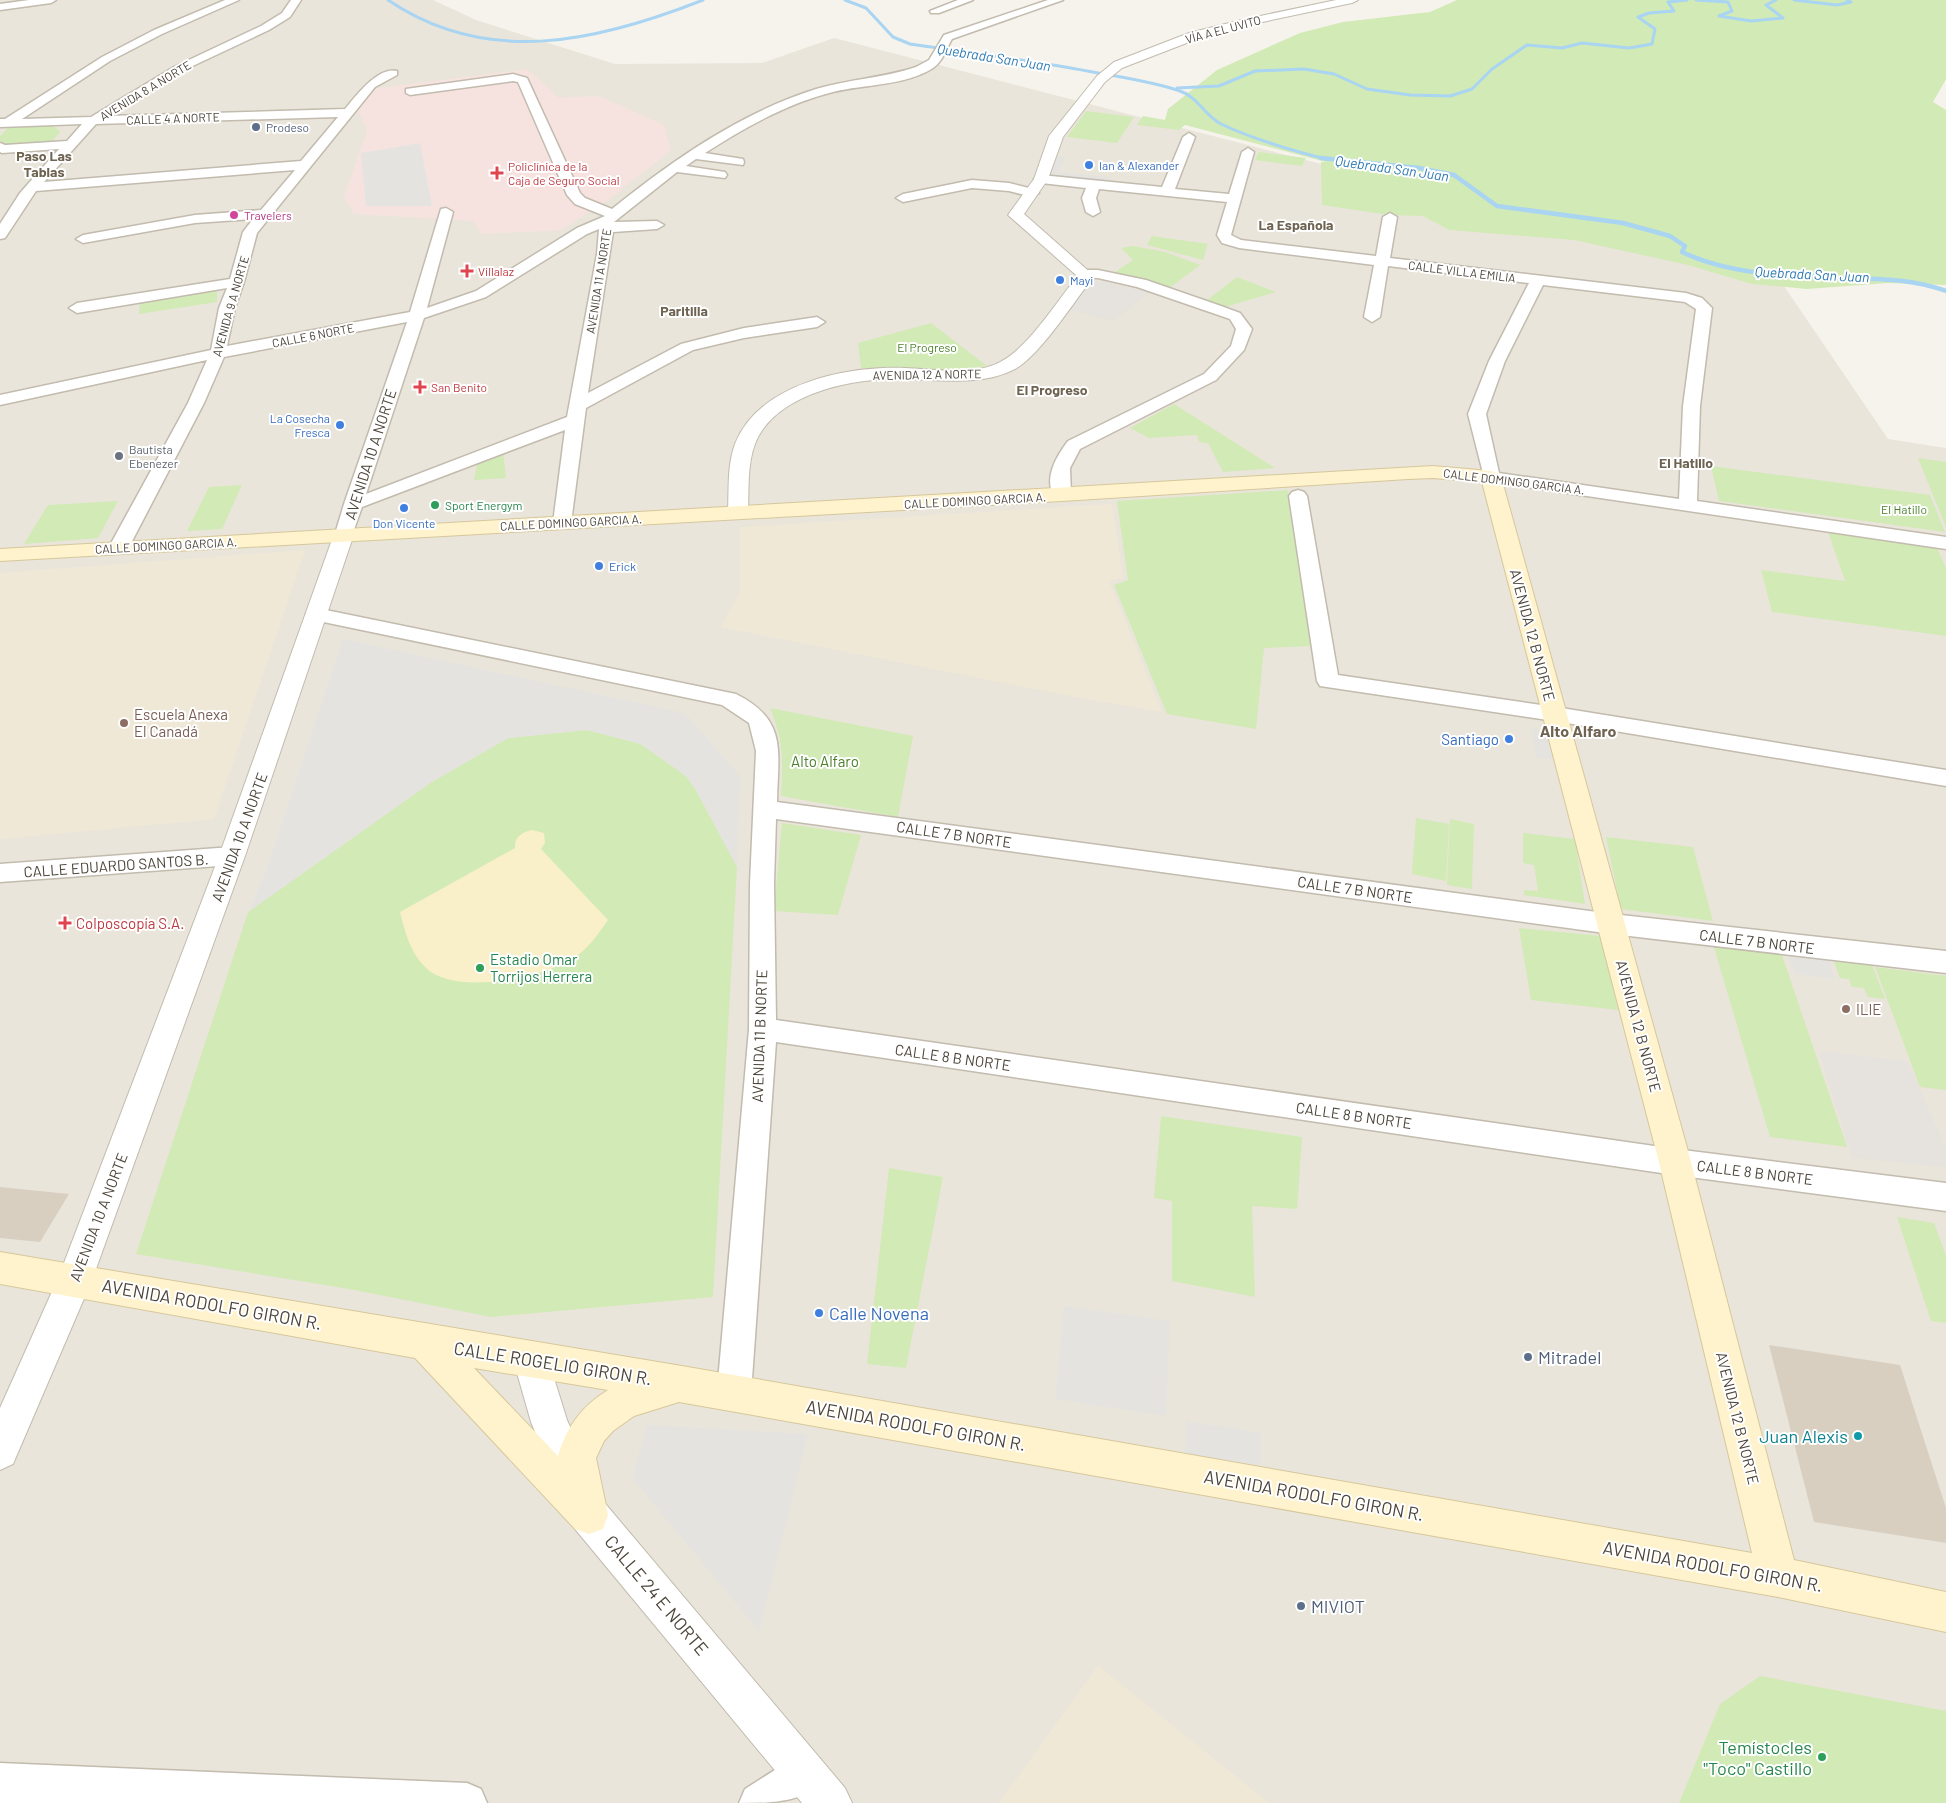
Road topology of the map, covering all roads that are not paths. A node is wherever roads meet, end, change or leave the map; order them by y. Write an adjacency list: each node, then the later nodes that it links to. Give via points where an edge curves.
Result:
1 (51, 0): 7 (street)
2 (234, 0): 15 (street, via 158,32 106,59)
3 (296, 0): 14 (street, AVENIDA 8 A NORTE, via 286,15 178,69)
4 (968, 0): 8 (street)
5 (1058, 0): 21 (street, AVENIDA 11 A NORTE, via 948,37 929,65 912,72 829,89 753,120)
6 (1352, 0): 26 (street, VÍA A EL UVITO, via 1193,36 1118,65 1101,79 1056,136)
7 (0, 7)
8 (935, 11)
9 (393, 72): 11 (street, AVENIDA 9 A NORTE)
10 (434, 76): 11 (street)
11 (371, 85): 13 (street, AVENIDA 9 A NORTE)
12 (410, 91): 37 (street, via 513,77 523,80 574,195)
13 (347, 113): 14 (street, CALLE 4 A NORTE); 23 (street, AVENIDA 9 A NORTE)
14 (91, 122): 15 (street, CALLE 4 A NORTE); 18 (street, AVENIDA 8 A NORTE)
15 (4, 123): 16 (street)
16 (0, 133)
17 (1188, 136): 29 (street)
18 (70, 145): 19 (street); 28 (street, AVENIDA 8 A NORTE)
19 (0, 147)
20 (1248, 152): 32 (street)
21 (692, 154): 22 (street); 24 (street, AVENIDA 11 A NORTE)
22 (738, 162)
23 (303, 165): 28 (street); 35 (street, AVENIDA 9 A NORTE)
24 (673, 168): 25 (street); 37 (street, AVENIDA 11 A NORTE)
25 (720, 175)
26 (1041, 179): 27 (street); 30 (street)
27 (1094, 185): 29 (street); 34 (street, via 1089,198)
28 (33, 187): 39 (street, AVENIDA 8 A NORTE)
29 (1167, 192): 32 (street)
30 (1032, 194): 31 (street, via 1009,187 972,184); 42 (street, via 1016,215)
31 (903, 198)
32 (1235, 199): 41 (street, CALLE VILLA EMILIA, via 1224,235 1227,240)
33 (446, 212): 46 (street, AVENIDA 10 A NORTE)
34 (1093, 212)
35 (264, 214): 40 (street, via 195,219); 44 (street, AVENIDA 9 A NORTE, via 250,232)
36 (1390, 217): 41 (street)
37 (609, 222): 38 (street); 46 (street, CALLE 6 NORTE, via 582,231 481,294); 51 (street, AVENIDA 11 A NORTE)
38 (657, 225)
39 (0, 235)
40 (83, 239)
41 (1384, 260): 43 (street, CALLE VILLA EMILIA); 47 (street)
42 (1084, 274): 53 (street, via 1141,283 1216,308 1235,316 1244,329 1238,346 1210,377 1074,445 1062,460 1059,476); 57 (street, AVENIDA 12 A NORTE, via 1012,365 1000,370 955,375 854,375 827,380 785,401 747,435 740,465)
43 (1538, 280): 52 (street, via 1497,362 1477,414); 56 (street, CALLE VILLA EMILIA, via 1686,298 1698,301 1704,308 1687,433)
44 (237, 282): 45 (street); 49 (street, AVENIDA 9 A NORTE)
45 (77, 308)
46 (417, 315): 49 (street, CALLE 6 NORTE); 55 (street, AVENIDA 10 A NORTE)
47 (1372, 317)
48 (817, 322): 51 (street, via 744,333 688,347)
49 (218, 353): 50 (street, CALLE 6 NORTE); 61 (street, AVENIDA 9 A NORTE, via 196,403)
50 (0, 400)
51 (577, 412): 55 (street); 58 (street, AVENIDA 11 A NORTE)
52 (1491, 477): 53 (main road, CALLE DOMINGO GARCIA A., via 1433,472); 56 (street, CALLE DOMINGO GARCIA A.); 64 (main road, AVENIDA 12 B NORTE)
53 (1062, 495): 57 (main road, CALLE DOMINGO GARCIA A.)
54 (1298, 496): 64 (street, via 1328,681)
55 (353, 504): 59 (street, AVENIDA 10 A NORTE)
56 (1688, 505): 60 (street, CALLE DOMINGO GARCIA A.)
57 (738, 512): 58 (main road, CALLE DOMINGO GARCIA A.)
58 (562, 522): 59 (main road, CALLE DOMINGO GARCIA A.)
59 (344, 534): 61 (main road, CALLE DOMINGO GARCIA A.); 63 (street, AVENIDA 10 A NORTE)
60 (1945, 544)
61 (119, 548): 62 (main road, CALLE DOMINGO GARCIA A.)
62 (0, 555)
63 (316, 614): 66 (street, AVENIDA 11 B NORTE, via 728,699 761,719 768,751); 67 (street, AVENIDA 10 A NORTE)
64 (1555, 714): 65 (street); 69 (main road, AVENIDA 12 B NORTE)
65 (1946, 778)
66 (765, 809): 69 (street, CALLE 7 B NORTE); 71 (street, AVENIDA 11 B NORTE)
67 (232, 856): 68 (street, CALLE EDUARDO SANTOS B.); 75 (street, AVENIDA 10 A NORTE)
68 (0, 873)
69 (1612, 924): 70 (street, CALLE 7 B NORTE); 72 (main road, AVENIDA 12 B NORTE)
70 (1946, 962)
71 (763, 1029): 72 (street, CALLE 8 B NORTE); 79 (street, AVENIDA 11 B NORTE)
72 (1675, 1162): 73 (street, CALLE 8 B NORTE); 82 (main road, AVENIDA 12 B NORTE)
73 (1946, 1197)
74 (0, 1268): 75 (main road, AVENIDA RODOLFO GIRON R.)
75 (75, 1280): 76 (main road, AVENIDA RODOLFO GIRON R.); 80 (street, AVENIDA 10 A NORTE)
76 (424, 1342): 77 (main road, CALLE ROGELIO GIRON R.); 81 (main road)
77 (531, 1359): 78 (main road, CALLE ROGELIO GIRON R.); 81 (street, CALLE 24 E NORTE, via 549,1422)
78 (682, 1384): 79 (main road, AVENIDA RODOLFO GIRON R.); 81 (main road, via 636,1395 620,1403 603,1413 587,1433 576,1457)
79 (734, 1393): 82 (main road, AVENIDA RODOLFO GIRON R.)
80 (0, 1451)
81 (589, 1515): 85 (street, CALLE 24 E NORTE)
82 (1778, 1577): 83 (main road, AVENIDA RODOLFO GIRON R.)
83 (1946, 1612)
84 (0, 1783): 86 (street)
85 (818, 1788): 87 (street)
86 (467, 1803)
87 (759, 1803)

